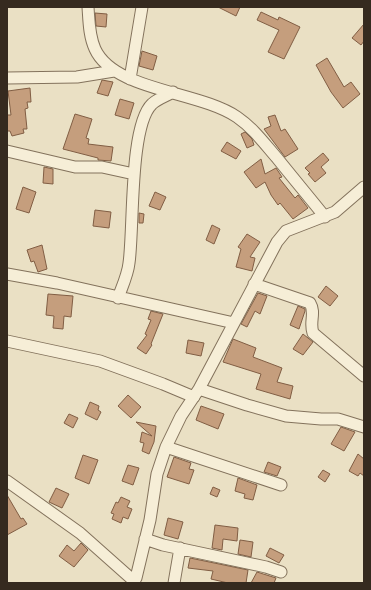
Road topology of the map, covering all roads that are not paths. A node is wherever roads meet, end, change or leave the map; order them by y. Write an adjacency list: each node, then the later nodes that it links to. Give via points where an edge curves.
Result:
1 (88, 7): 3 (street, via 95,49)
2 (142, 7): 5 (street)
3 (114, 71): 4 (street, via 77,77); 5 (street)
4 (7, 78)
5 (130, 79): 6 (street)
6 (173, 92): 8 (street, via 151,105 145,115); 10 (street, via 191,96 214,106 251,127)
7 (7, 151): 8 (street, via 75,167 102,167)
8 (134, 174): 13 (street, via 129,265)
9 (364, 187): 10 (street, via 350,201)
10 (325, 217): 12 (street, via 283,233)
11 (7, 274): 13 (street)
12 (254, 284): 14 (street); 16 (street, via 310,303 313,312 313,333)
13 (118, 298): 14 (street)
14 (234, 323): 17 (street)
15 (7, 341): 17 (street, via 100,361)
16 (364, 376)
17 (196, 393): 18 (street, via 286,416); 19 (street)
18 (363, 423)
19 (166, 447): 21 (street); 22 (street, via 157,474)
20 (7, 481): 25 (street, via 80,533)
21 (281, 485)
22 (145, 539): 23 (street); 25 (street)
23 (180, 548): 24 (street); 26 (street)
24 (281, 572)
25 (137, 581)
26 (174, 583)

